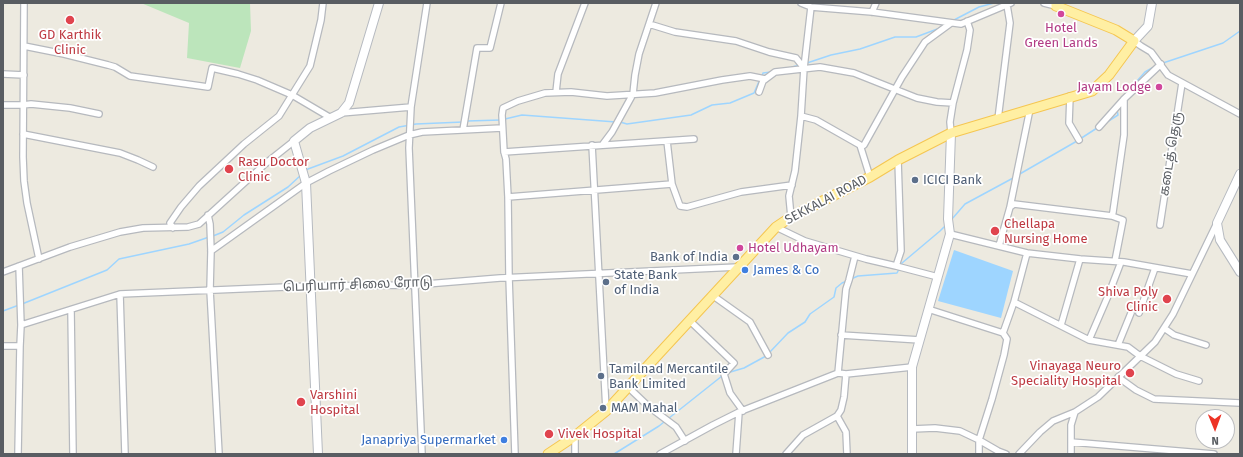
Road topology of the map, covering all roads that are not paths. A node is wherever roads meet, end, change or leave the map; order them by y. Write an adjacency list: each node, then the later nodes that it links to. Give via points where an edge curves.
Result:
1 (24, 3): 20 (street)
2 (323, 3): 31 (street, via 322,20 310,66)
3 (379, 3): 39 (street, via 348,103)
4 (427, 3): 37 (street)
5 (501, 3): 47 (street, via 490,48 476,48)
6 (585, 3): 28 (street, via 558,74)
7 (656, 3): 18 (street)
8 (801, 3): 14 (street)
9 (876, 3): 15 (street)
10 (1044, 3): 13 (street)
11 (1152, 3): 19 (street, via 1148,26)
12 (1009, 4): 16 (street); 44 (street, via 1010,23)
13 (1056, 4): 19 (main road, via 1116,30)
14 (811, 7): 15 (street); 22 (street)
15 (872, 12): 17 (street)
16 (968, 21): 17 (street, via 961,24); 34 (street, via 968,50)
17 (951, 23): 27 (street, via 925,42)
18 (649, 24): 22 (street, via 675,32 736,41 796,58); 30 (street, via 639,54)
19 (1134, 41): 21 (street, via 1151,52); 32 (main road, SEKKALAI ROAD, via 1109,76 1092,91)
20 (24, 46): 24 (street); 31 (street, via 108,66 130,76 208,87 212,68 257,80)
21 (1161, 64): 26 (street, via 1168,75); 33 (street)
22 (804, 68): 25 (street, via 775,72); 27 (street, via 820,67 854,73); 42 (street)
23 (3, 74): 24 (street)
24 (24, 75): 36 (street)
25 (765, 79): 29 (street); 30 (street, via 750,76 655,94)
26 (1182, 83): 41 (street); 73 (street, கடைத் தெரு)
27 (895, 89): 34 (street, via 917,98); 57 (street)
28 (556, 92): 30 (street, via 607,96); 45 (street, via 545,92 503,108)
29 (759, 92)
30 (633, 94): 55 (street)
31 (292, 95): 43 (street); 75 (street, via 279,116 199,186 170,223)
32 (1070, 96): 38 (main road, SEKKALAI ROAD); 52 (street, via 1069,123)
33 (1124, 99): 46 (street); 70 (street, via 1124,135)
34 (953, 103): 48 (street)
35 (3, 104): 36 (street)
36 (23, 105): 40 (street, via 70,108); 49 (street)
37 (411, 107): 39 (street); 50 (street)
38 (1030, 109): 44 (main road, SEKKALAI ROAD); 68 (street)
39 (341, 113): 43 (street)
40 (99, 114)
41 (1240, 114)
42 (801, 116): 57 (street, via 816,120); 65 (street)
43 (331, 118): 53 (street, via 310,128)
44 (998, 119): 48 (main road, SEKKALAI ROAD)
45 (502, 127): 47 (street); 58 (street)
46 (1099, 127)
47 (463, 130): 50 (street)
48 (951, 133): 59 (main road, SEKKALAI ROAD); 76 (street)
49 (24, 134): 60 (street, via 120,153); 81 (street, via 24,181)
50 (409, 135): 63 (street); 94 (street)
51 (694, 139): 54 (street)
52 (1079, 140)
53 (294, 141): 63 (street); 69 (street)
54 (667, 141): 55 (street); 64 (street)
55 (603, 144): 56 (street)
56 (592, 145): 58 (street); 66 (street)
57 (861, 147): 62 (street)
58 (504, 152): 67 (street)
59 (898, 160): 62 (main road, SEKKALAI ROAD); 85 (street, via 901,251)
60 (153, 167)
61 (1240, 174): 72 (street)
62 (870, 177): 71 (main road, SEKKALAI ROAD)
63 (306, 183): 78 (street); 95 (street)
64 (672, 184): 65 (street, via 680,206 687,207 741,192); 66 (street)
65 (792, 185): 71 (street, via 789,196)
66 (594, 190): 67 (street); 90 (street)
67 (508, 197): 92 (street)
68 (1010, 207): 70 (street, via 1014,204); 77 (street)
69 (208, 215): 75 (street, via 199,224); 78 (street)
70 (1112, 216): 83 (street, via 1123,220)
71 (791, 217): 74 (main road, SEKKALAI ROAD)
72 (1217, 223): 89 (street, via 1220,240); 91 (street)
73 (1160, 225)
74 (776, 227): 80 (street, via 805,241); 86 (main road, SEKKALAI ROAD)
75 (173, 228): 81 (street, via 143,228 120,232)
76 (950, 234): 77 (street); 93 (street)
77 (999, 246): 79 (street)
78 (211, 251): 96 (street)
79 (1027, 253): 82 (street); 99 (street)
80 (855, 256): 85 (street); 109 (street, via 846,289)
81 (39, 259): 84 (street)
82 (1080, 259): 83 (street); 106 (street)
83 (1118, 262): 87 (street); 111 (street, via 1108,296)
84 (19, 266): 88 (street); 105 (street)
85 (896, 266): 93 (street)
86 (738, 267): 90 (street, பெரியார் சிலை ரோடு); 98 (main road, SEKKALAI ROAD)
87 (1155, 268): 91 (street); 103 (street)
88 (3, 272)
89 (1240, 272)
90 (600, 274): 92 (street, பெரியார் சிலை ரோடு); 125 (street)
91 (1192, 274): 107 (street)
92 (509, 277): 94 (street, பெரியார் சிலை ரோடு); 141 (street)
93 (938, 277): 100 (street)
94 (414, 285): 95 (street, பெரியார் சிலை ரோடு); 140 (street)
95 (310, 286): 96 (street, பெரியார் சிலை ரோடு); 139 (street)
96 (210, 290): 97 (street, பெரியார் சிலை ரோடு); 138 (street)
97 (120, 294): 101 (street, பெரியார் சிலை ரோடு); 137 (street)
98 (712, 295): 104 (main road, SEKKALAI ROAD); 116 (street, via 750,322)
99 (1014, 302): 106 (street); 108 (street)
100 (928, 309): 108 (street); 110 (street)
101 (71, 310): 105 (street, பெரியார் சிலை ரோடு); 136 (street)
102 (1131, 313): 112 (street)
103 (1139, 313)
104 (689, 320): 123 (main road, SEKKALAI ROAD); 126 (street, via 734,363 724,374 730,393)
105 (21, 325): 115 (street)
106 (1061, 326): 111 (street)
107 (1164, 328): 113 (street, via 1174,335); 117 (street, via 1155,342)
108 (1003, 333): 131 (street, via 1006,339 1004,355)
109 (841, 335): 110 (street); 119 (street)
110 (920, 340): 118 (street)
111 (1089, 340): 112 (street)
112 (1118, 345): 117 (street, via 1128,347)
113 (1206, 345)
114 (3, 346): 115 (street)
115 (20, 346): 135 (street)
116 (768, 355)
117 (1140, 356): 121 (street); 122 (street, via 1176,374)
118 (912, 367): 120 (street); 129 (street)
119 (838, 373): 120 (street); 126 (street)
120 (846, 374): 128 (street, via 844,397)
121 (1118, 377): 124 (street, via 1154,399); 127 (street, via 1098,397)
122 (1199, 381)
123 (628, 387): 125 (main road, SEKKALAI ROAD); 132 (street, via 676,427)
124 (1240, 403)
125 (606, 411): 130 (main road, SEKKALAI ROAD)
126 (741, 411): 132 (street); 145 (street)
127 (1075, 412): 133 (street, via 1071,426); 151 (street, via 1053,422)
128 (837, 416): 146 (street, via 803,435); 147 (street, via 846,432)
129 (912, 429): 131 (street, via 960,431); 148 (street)
130 (575, 436): 142 (main road, SEKKALAI ROAD); 143 (street)
131 (979, 440): 149 (street); 150 (street)
132 (685, 441): 144 (street)
133 (1071, 442): 134 (street); 152 (street)
134 (1158, 452): 153 (street)
135 (18, 454)
136 (72, 454)
137 (125, 454)
138 (219, 454)
139 (318, 454)
140 (422, 454)
141 (515, 454)
142 (548, 454)
143 (576, 454)
144 (660, 454)
145 (736, 454)
146 (786, 454)
147 (847, 454)
148 (912, 454)
149 (979, 454)
150 (1006, 454)
151 (1019, 454)
152 (1071, 454)
153 (1214, 454)

